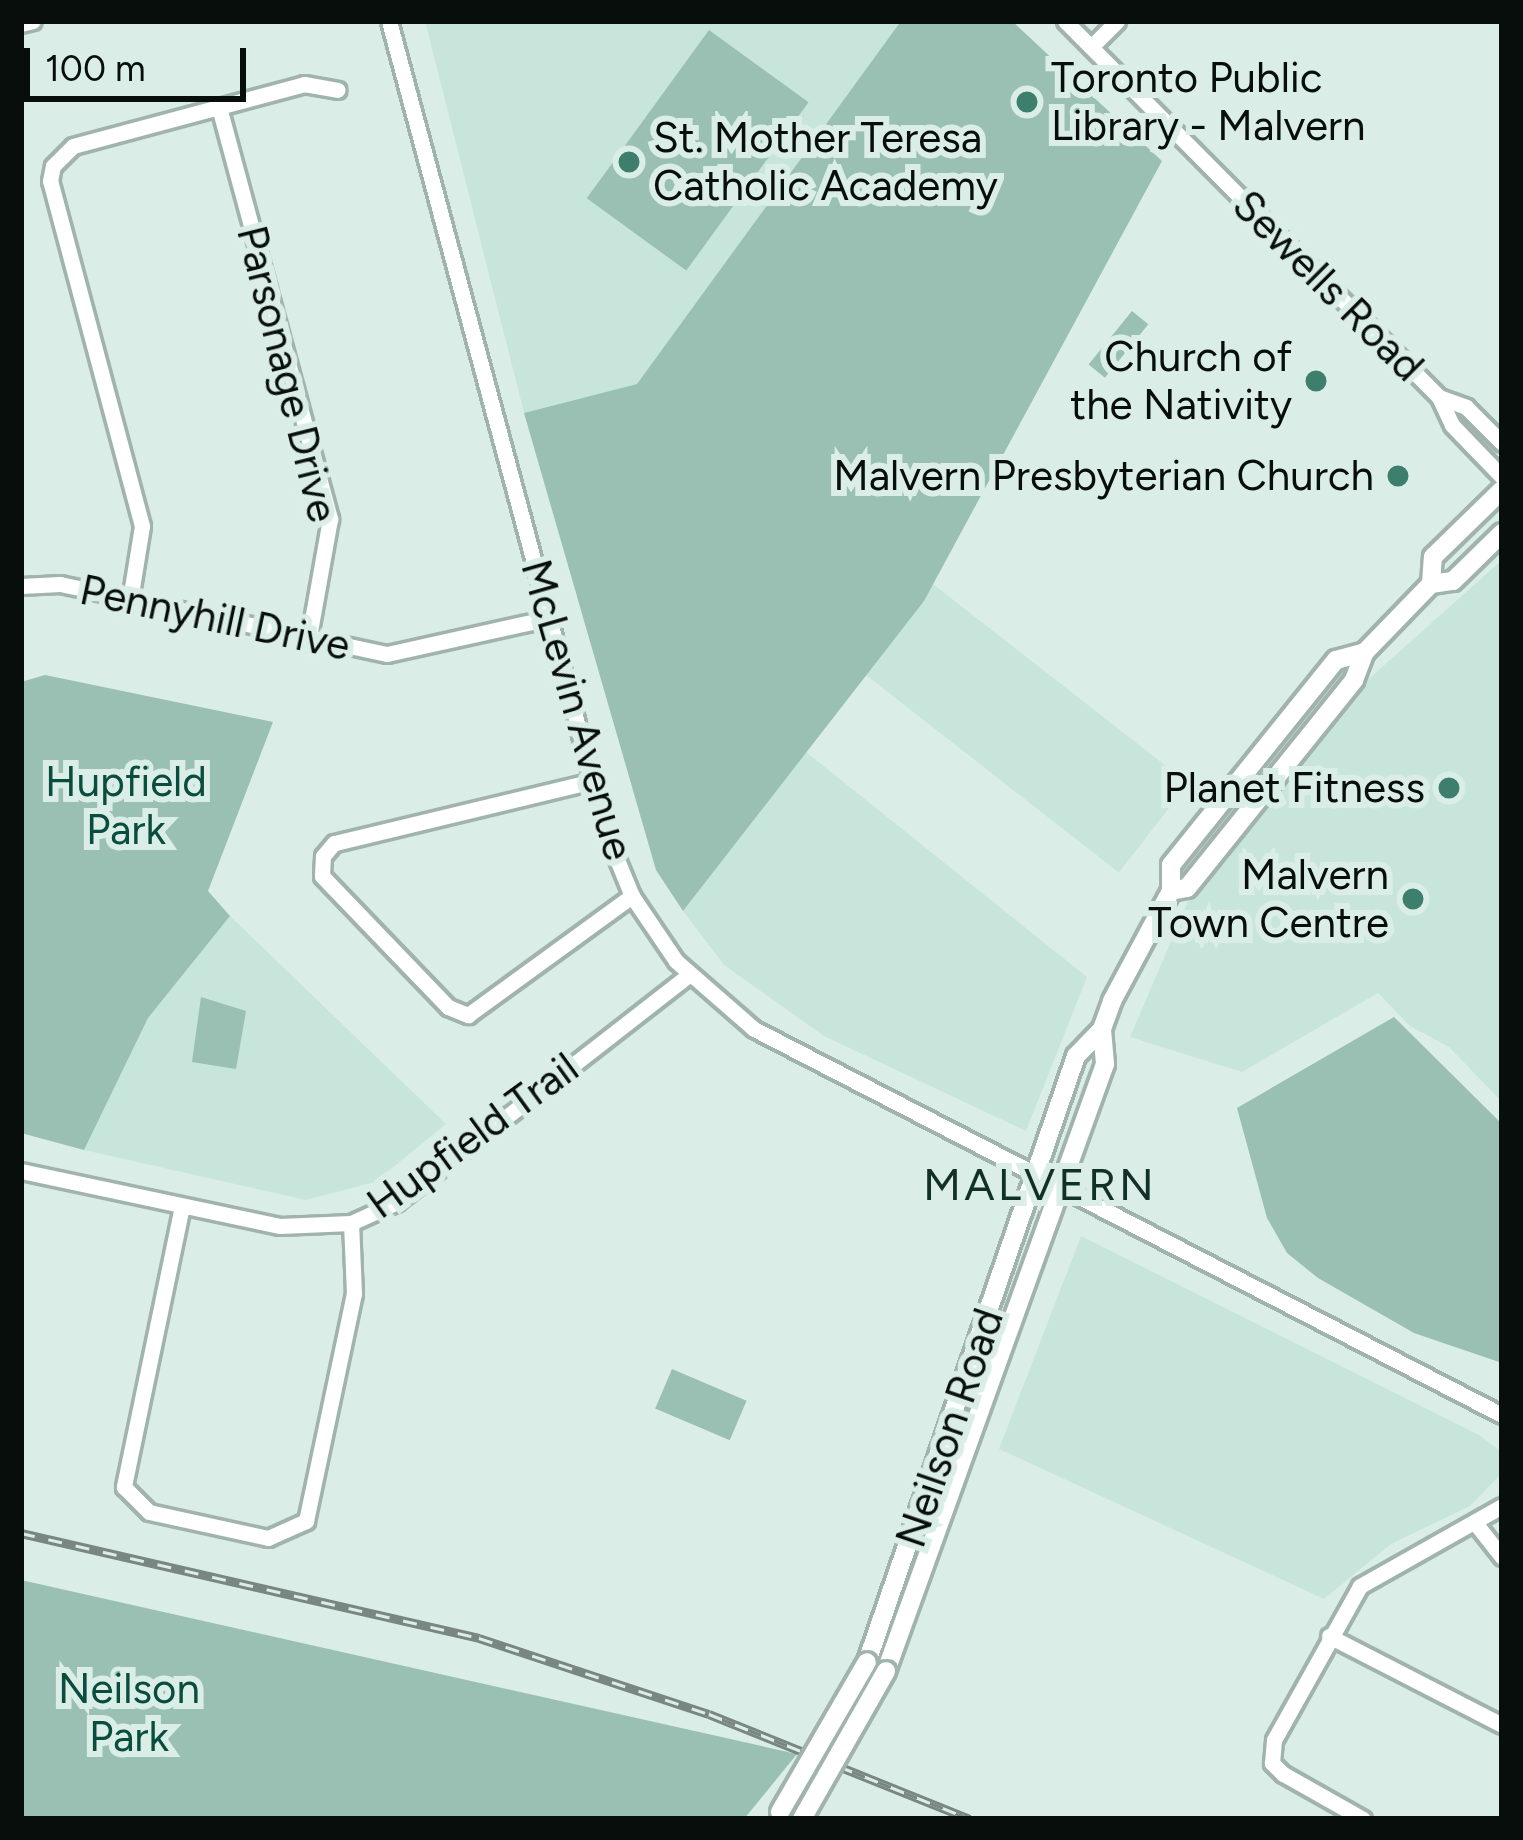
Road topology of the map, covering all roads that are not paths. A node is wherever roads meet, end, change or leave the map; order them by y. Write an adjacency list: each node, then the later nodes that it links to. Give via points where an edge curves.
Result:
1 (33, 21): 5 (street)
2 (388, 21): 17 (street, McLevin Avenue)
3 (1065, 21): 6 (street, Sewells Road)
4 (1117, 21): 6 (street)
5 (21, 24)
6 (1090, 46): 9 (street, Sewells Road)
7 (337, 90): 8 (street, via 304,84)
8 (219, 107): 16 (street, via 73,146 56,158 50,181 142,526); 18 (street, Parsonage Drive, via 330,519)
9 (1439, 397): 10 (street, Sewells Road, via 1466,407); 11 (street, Sewells Road, via 1452,425)
10 (1502, 442)
11 (1502, 477)
12 (1502, 490): 14 (main road, Neilson Road, via 1433,557)
13 (1502, 533): 14 (main road, Neilson Road, via 1453,581)
14 (1431, 584): 19 (main road, Neilson Road)
15 (21, 586): 16 (street, Pennyhill Drive, via 60,584)
16 (130, 600): 18 (street, Pennyhill Drive)
17 (549, 618): 18 (street, Pennyhill Drive, via 387,654); 22 (street, McLevin Avenue)
18 (308, 641)
19 (1366, 652): 20 (main road, Neilson Road, via 1336,660); 21 (main road, Neilson Road, via 1354,680)
20 (1251, 760): 21 (main road); 23 (main road, Neilson Road, via 1171,865)
21 (1270, 777): 23 (main road, Neilson Road, via 1187,888)
22 (592, 781): 24 (street, McLevin Avenue); 24 (street, via 334,843 322,856 322,876 448,1007 469,1015)
23 (1171, 891): 26 (main road, Neilson Road)
24 (632, 896): 25 (street, McLevin Avenue)
25 (689, 975): 28 (street, McLevin Avenue, via 754,1029); 31 (street, Hupfield Trail, via 398,1202)
26 (1102, 1029): 28 (main road, Neilson Road, via 1076,1056); 29 (main road, Neilson Road, via 1105,1064)
27 (21, 1171): 30 (street, Hupfield Trail)
28 (1035, 1178): 29 (street, McLevin Avenue); 37 (main road, Neilson Road)
29 (1056, 1189): 32 (street, McLevin Avenue); 37 (main road, Neilson Road)
30 (182, 1206): 31 (street, Hupfield Trail, via 280,1226); 31 (street, via 124,1487 149,1512 268,1538 306,1521 354,1294)
31 (351, 1222)
32 (1502, 1414)
33 (1502, 1506): 34 (street)
34 (1475, 1524): 35 (street); 36 (street, via 1371,1575)
35 (1502, 1557)
36 (1329, 1636): 38 (street); 41 (street, via 1274,1740 1272,1763)
37 (876, 1667): 39 (main road, Neilson Road, bridge); 40 (main road, Neilson Road, bridge)
38 (1502, 1725)
39 (778, 1815)
40 (802, 1819)
41 (1363, 1819)

